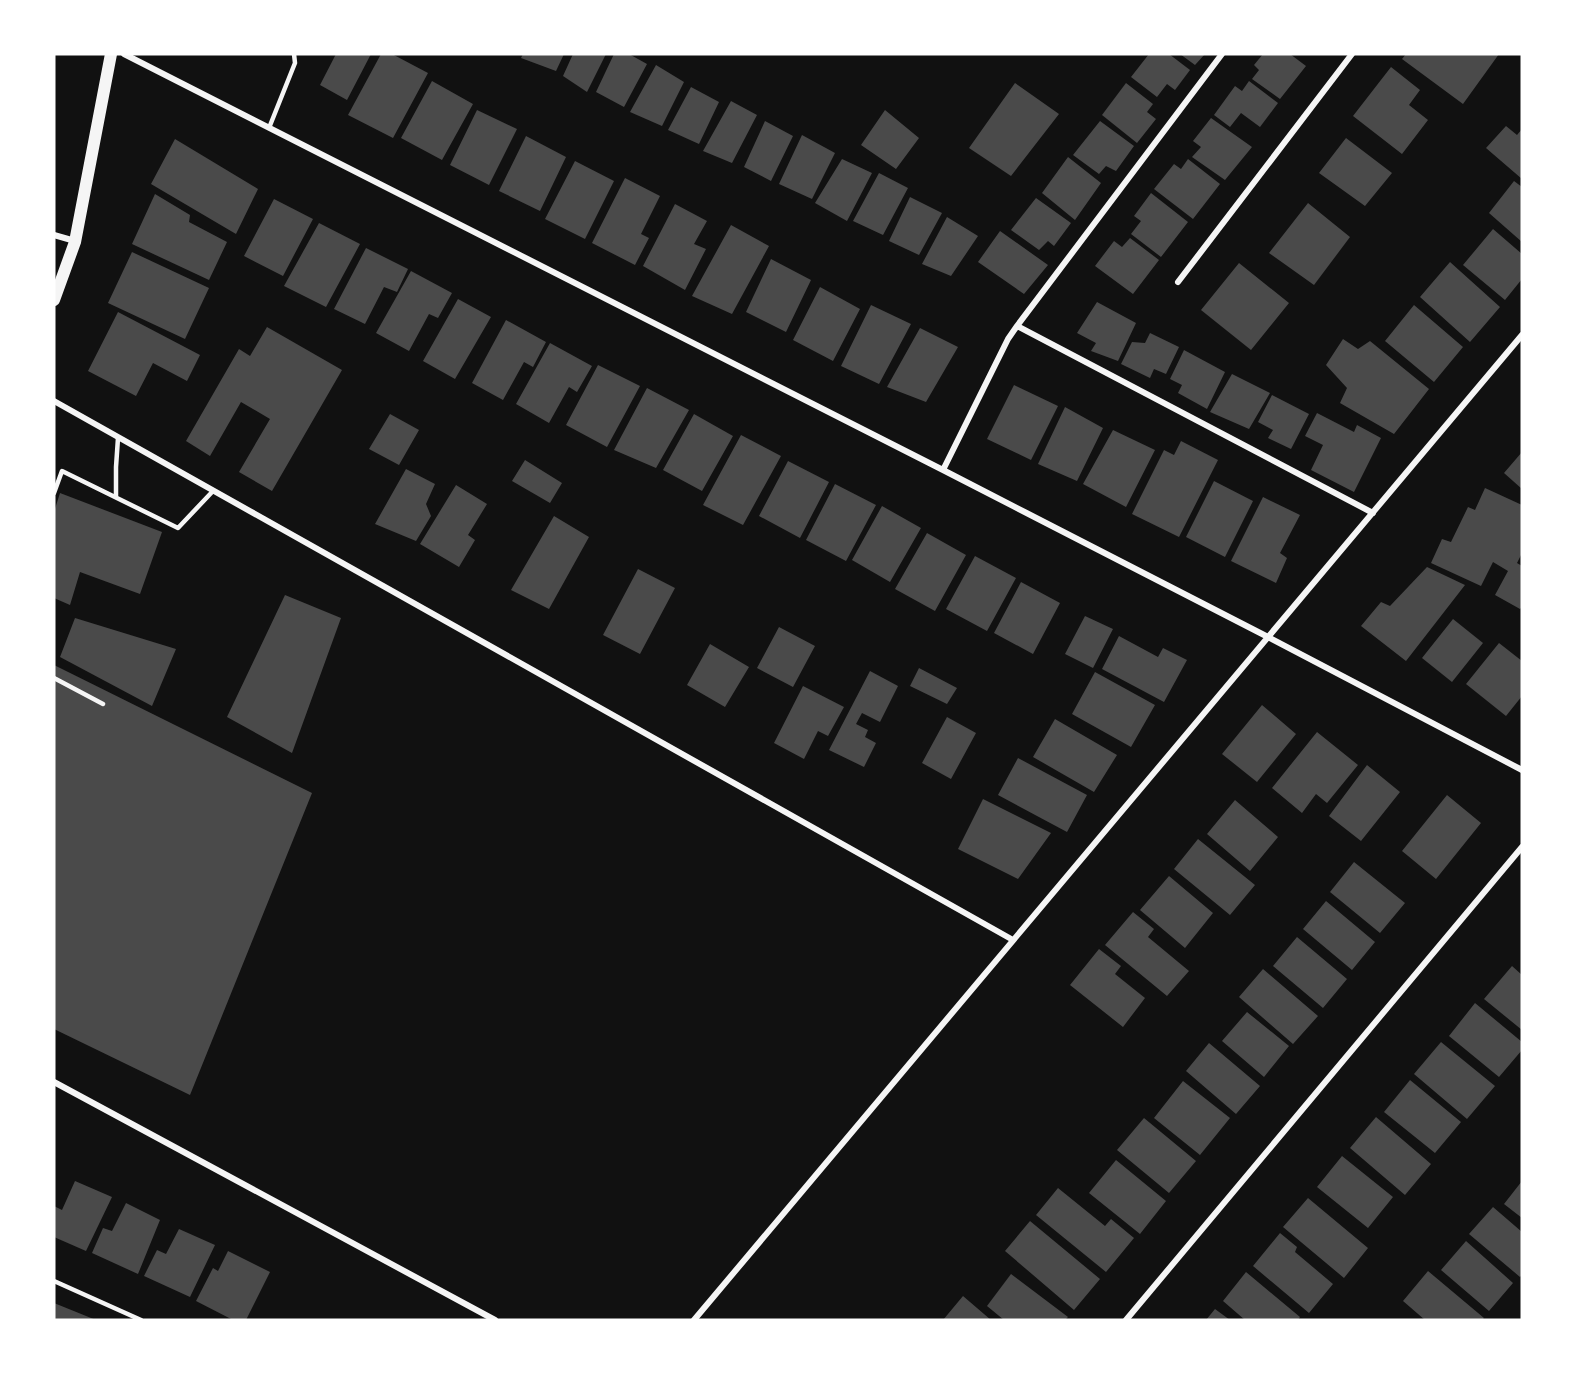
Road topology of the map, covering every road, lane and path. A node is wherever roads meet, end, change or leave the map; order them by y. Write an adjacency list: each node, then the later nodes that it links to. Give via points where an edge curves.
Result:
1 (111, 54): 8 (main road)
2 (124, 54): 6 (street)
3 (294, 54): 6 (lane, via 295,63)
4 (1222, 54): 11 (street)
5 (1352, 54): 9 (street)
6 (269, 128): 15 (street)
7 (54, 235): 8 (street)
8 (75, 242): 10 (main road)
9 (1178, 282)
10 (54, 300)
11 (1017, 326): 15 (street); 20 (street)
12 (1522, 335): 20 (street)
13 (54, 401): 14 (street)
14 (118, 438): 17 (street); 19 (lane)
15 (943, 470): 21 (street)
16 (55, 485): 18 (lane); 19 (lane, via 62,471)
17 (213, 491): 19 (lane, via 178,528); 26 (street)
18 (54, 493)
19 (116, 497)
20 (1373, 513): 21 (street)
21 (1268, 637): 24 (street); 26 (street)
22 (54, 678): 23 (lane)
23 (103, 704)
24 (1522, 771)
25 (1522, 848): 32 (street)
26 (1014, 940): 31 (street)
27 (54, 1082): 30 (street)
28 (54, 1281): 29 (lane)
29 (141, 1320)
30 (495, 1320)
31 (694, 1320)
32 (1126, 1320)

